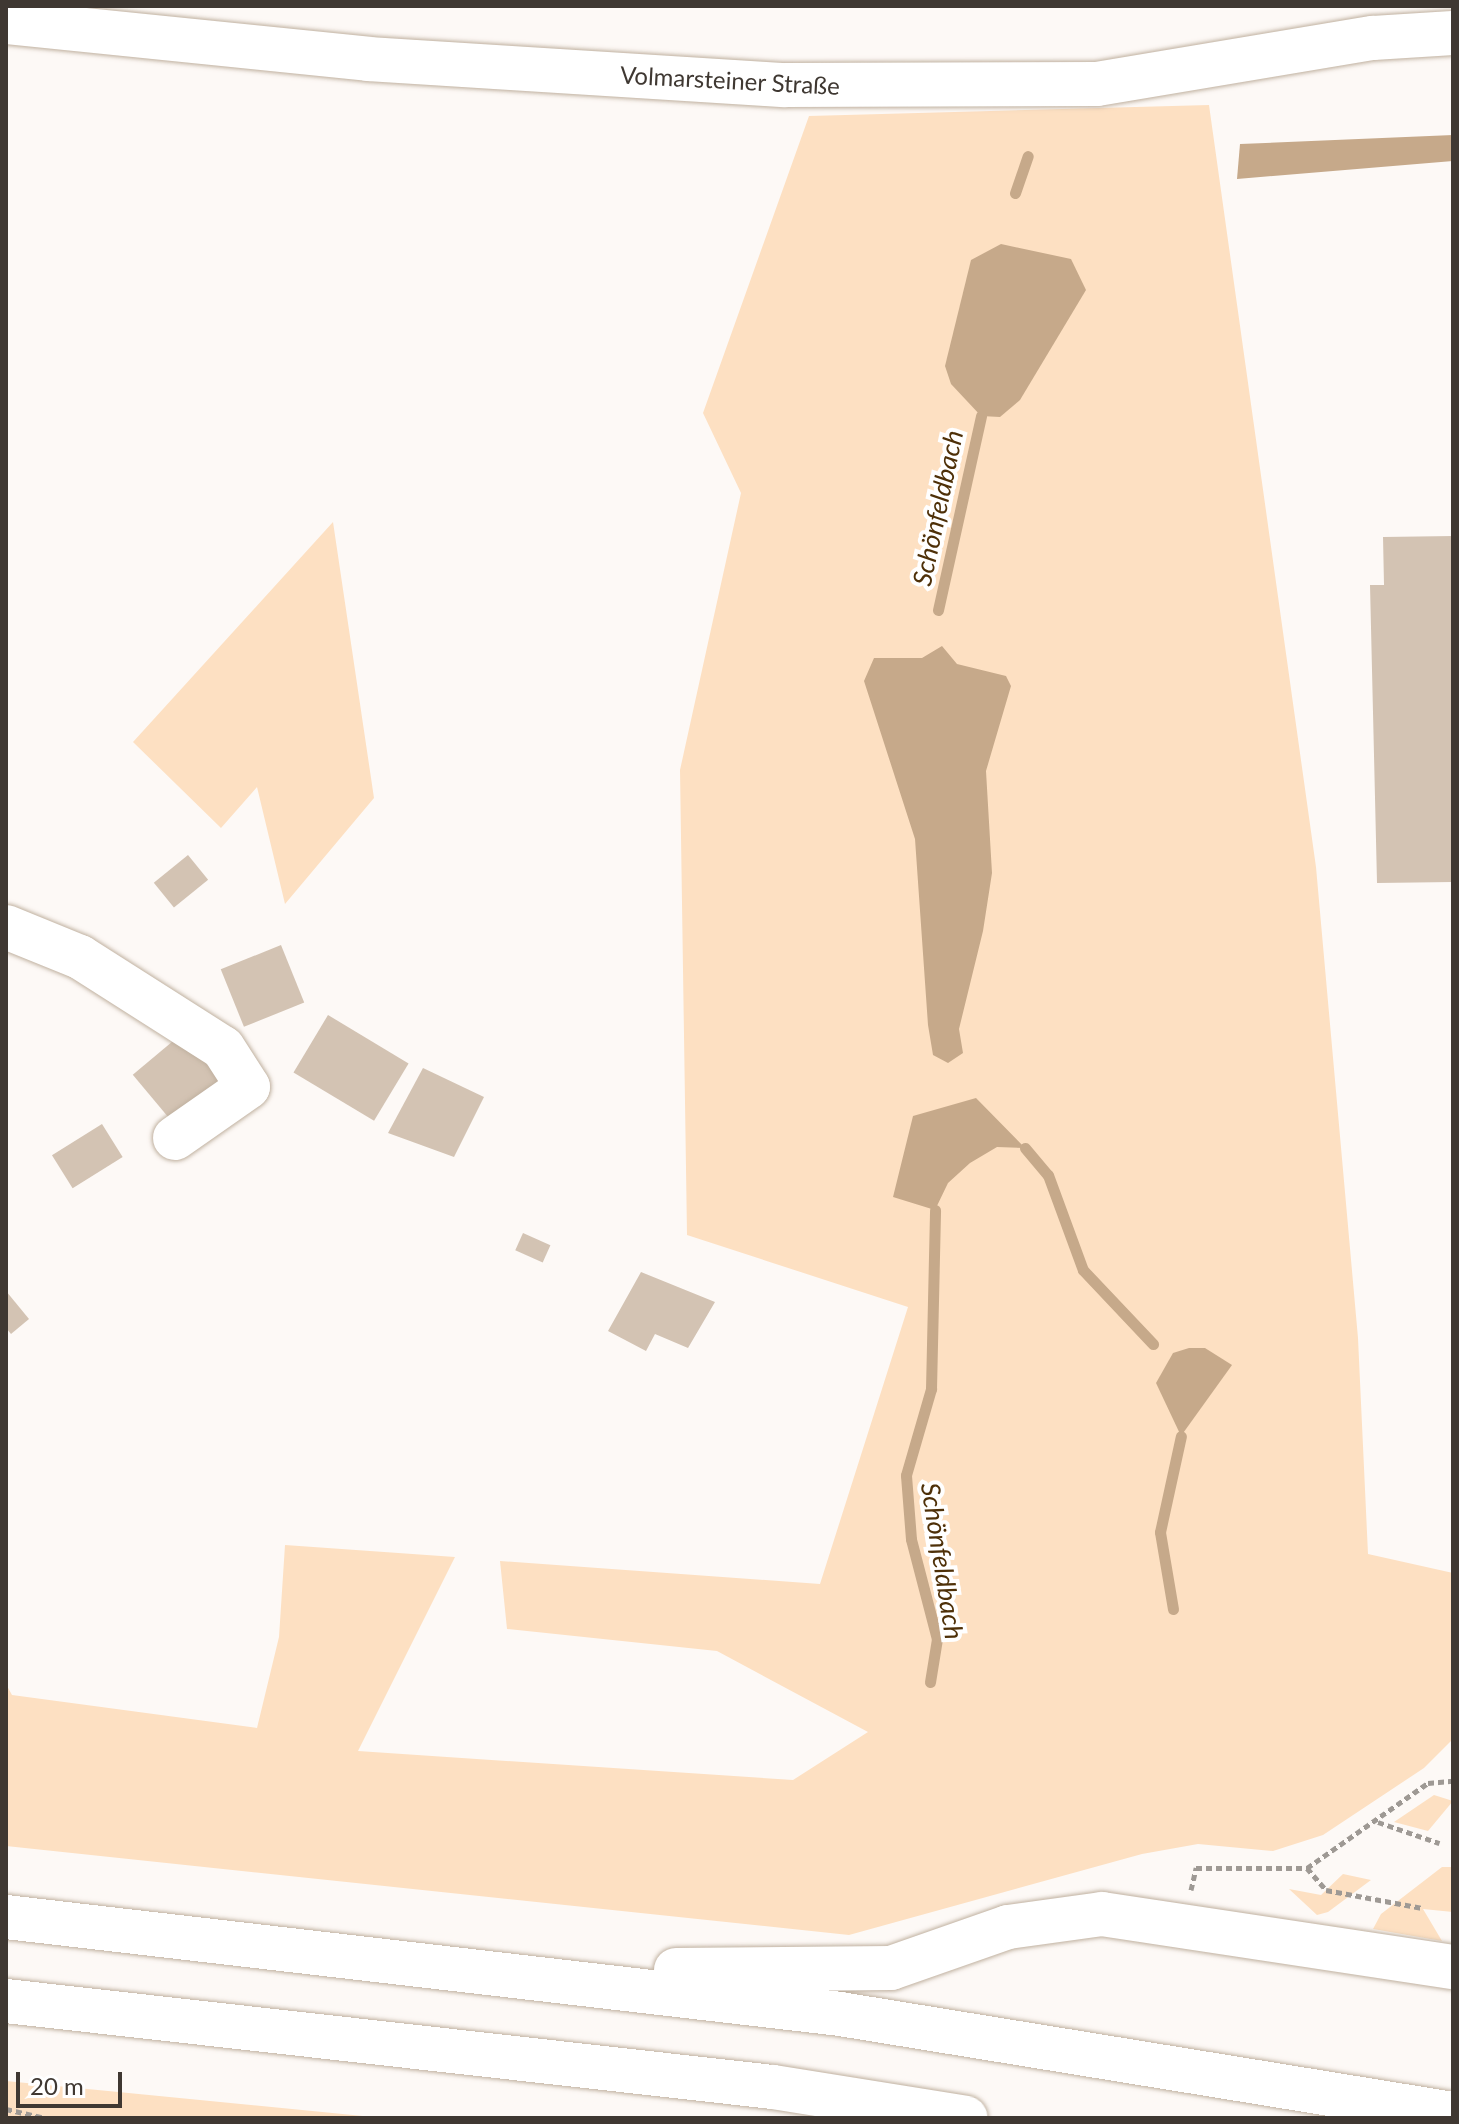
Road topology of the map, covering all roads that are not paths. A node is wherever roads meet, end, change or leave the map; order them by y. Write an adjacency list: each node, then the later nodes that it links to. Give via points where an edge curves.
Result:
1 (6, 22): 2 (main road, Volmarsteiner Straße, via 368,59 785,85 1097,84 1373,38)
2 (1453, 33)
3 (6, 927): 4 (main road, via 80,957 170,1008 223,1048 248,1087)
4 (175, 1138)
5 (6, 1917): 7 (main road)
6 (1453, 1967): 7 (main road, via 1102,1914 1008,1927 891,1968)
7 (516, 1972): 9 (main road, via 840,2014)
8 (6, 2001): 10 (main road, via 773,2087)
9 (1453, 2114)
10 (966, 2118)

